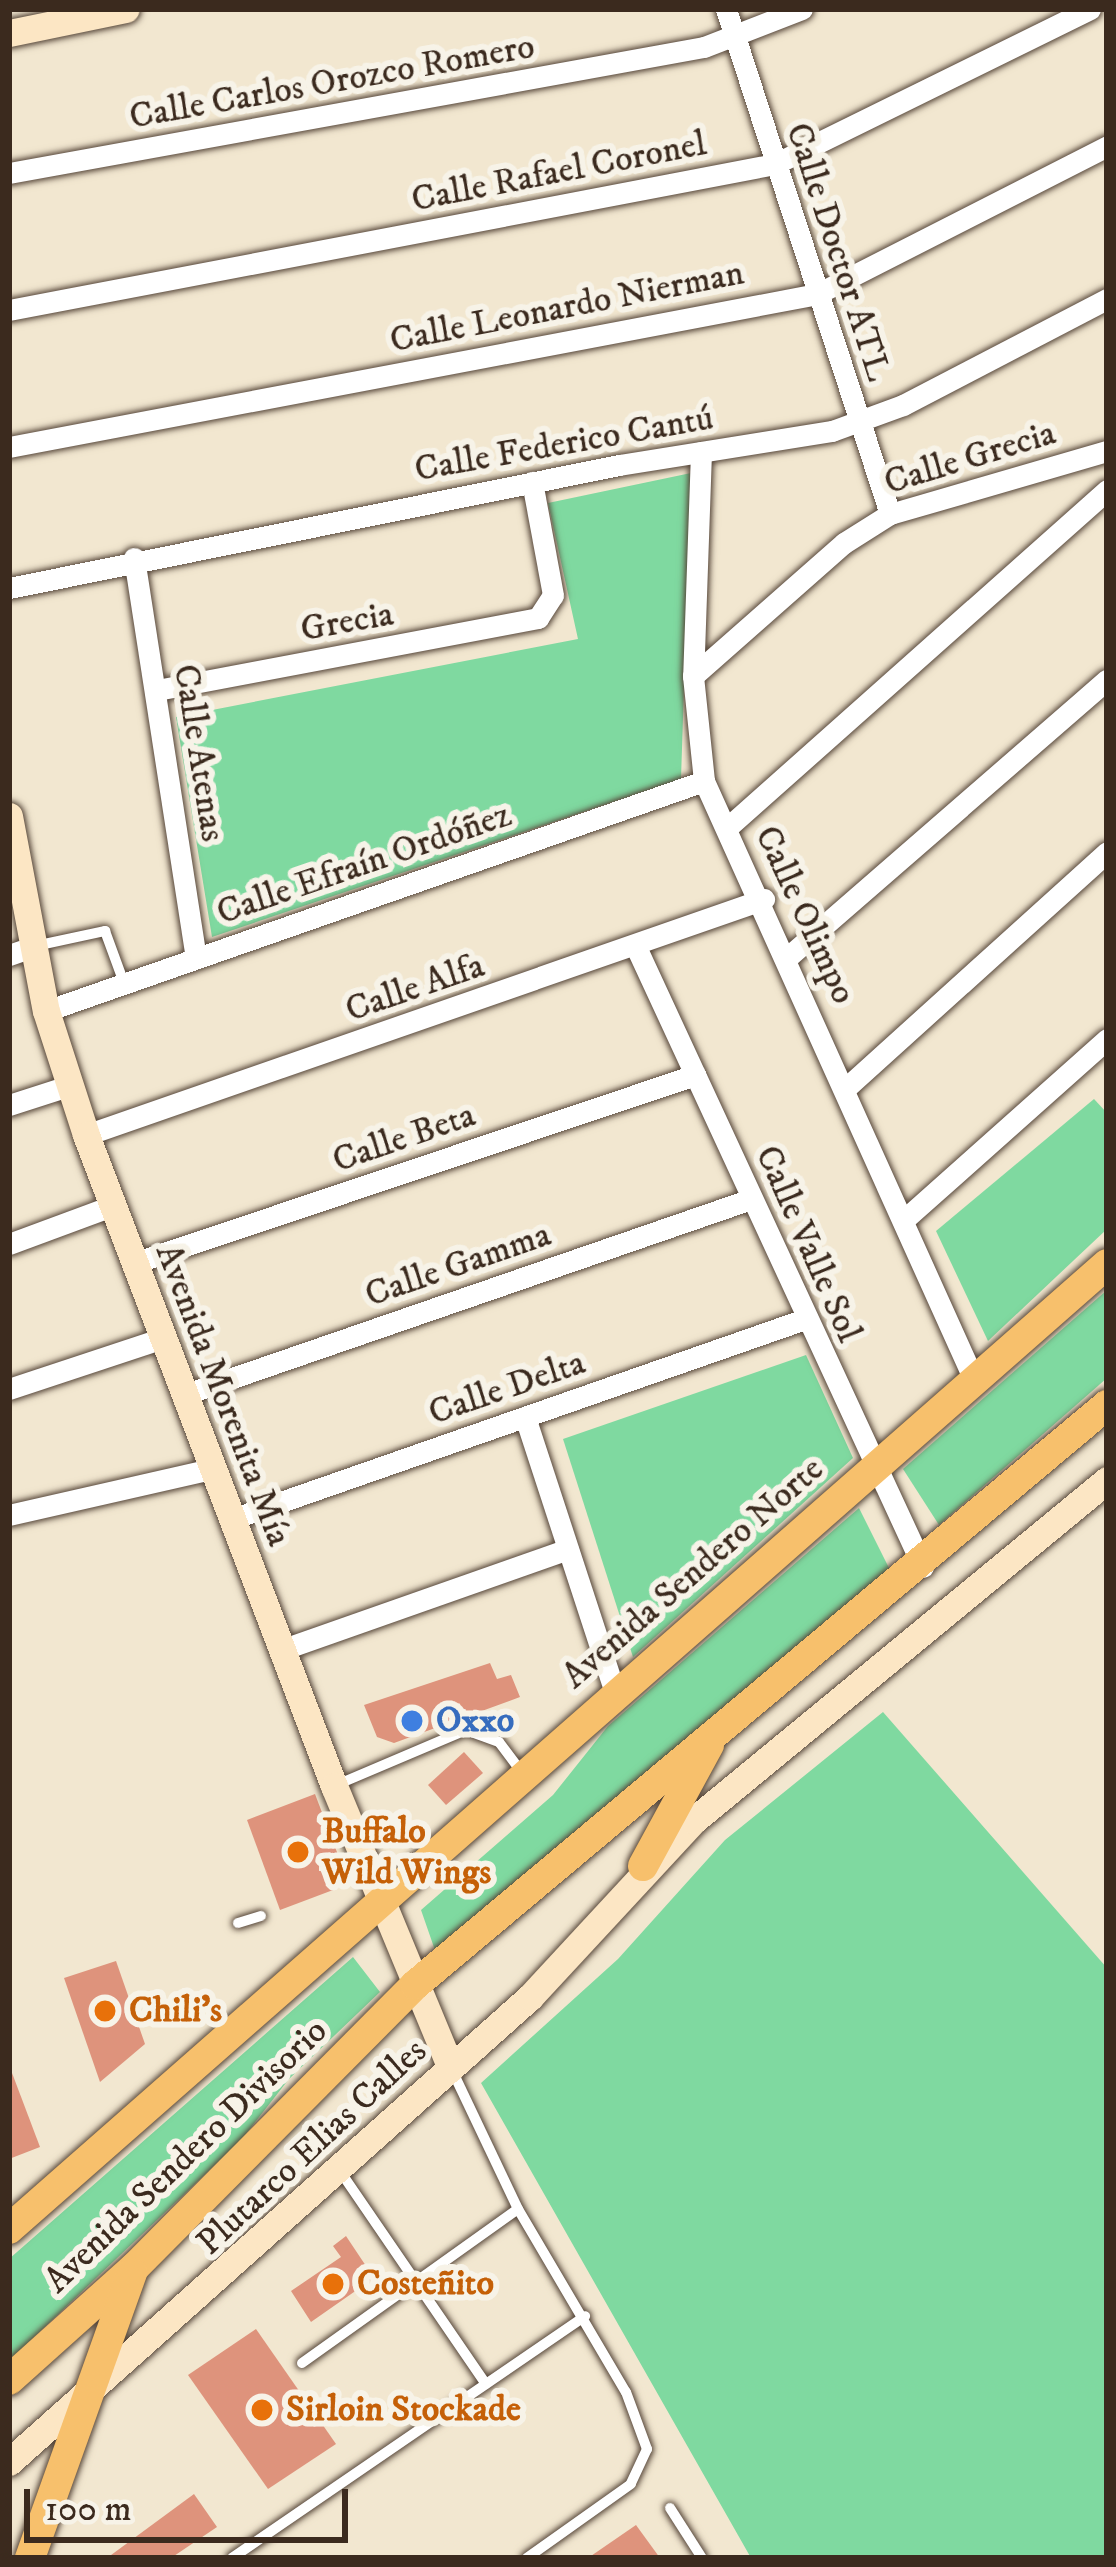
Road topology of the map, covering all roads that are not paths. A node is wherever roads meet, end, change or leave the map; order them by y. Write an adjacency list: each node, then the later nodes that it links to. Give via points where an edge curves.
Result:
1 (126, 9): 5 (street)
2 (726, 9): 6 (street, Calle Doctor ATL)
3 (802, 9): 6 (street, Calle Carlos Orozco Romero)
4 (1090, 9): 8 (street, Calle Rafael Coronel)
5 (9, 33)
6 (736, 38): 8 (street, Calle Doctor ATL); 9 (street, Calle Carlos Orozco Romero)
7 (1107, 146): 10 (street, Calle Leonardo Nierman)
8 (775, 164): 10 (street, Calle Doctor ATL); 12 (street, Calle Rafael Coronel)
9 (9, 173)
10 (817, 294): 13 (street, Calle Doctor ATL); 14 (street, Calle Leonardo Nierman)
11 (1107, 299): 13 (street, Calle Federico Cantú)
12 (9, 310)
13 (858, 422): 16 (street, Calle Federico Cantú); 19 (street, Calle Doctor ATL)
14 (9, 447)
15 (1107, 451): 19 (street, Calle Grecia)
16 (701, 452): 17 (street, Calle Federico Cantú); 22 (street, Calle Olimpo)
17 (532, 482): 20 (street, Calle Federico Cantú); 24 (street, Grecia, via 553,595 547,613)
18 (1107, 490): 27 (street)
19 (890, 514): 22 (street, Calle Grecia, via 844,543)
20 (134, 558): 21 (street, Calle Federico Cantú); 24 (street, Calle Atenas)
21 (9, 588)
22 (693, 676): 25 (street, Calle Olimpo)
23 (1107, 680): 32 (street)
24 (157, 690): 33 (street, Calle Atenas)
25 (704, 781): 27 (street, Calle Olimpo); 33 (street, Calle Efraín Ordóñez)
26 (9, 816): 31 (street, Avenida Morenita Mía)
27 (728, 827): 29 (street, Calle Olimpo)
28 (1107, 852): 39 (street)
29 (764, 899): 30 (street, Calle Alfa); 32 (street, Calle Olimpo)
30 (636, 947): 37 (street, Calle Valle Sol); 41 (street, Calle Alfa)
31 (21, 951): 34 (lane, via 105,931); 35 (street, Avenida Morenita Mía)
32 (789, 956): 39 (street, Calle Olimpo)
33 (196, 958): 34 (street, Calle Efraín Ordóñez)
34 (124, 983): 35 (street, Calle Efraín Ordóñez)
35 (46, 1011): 38 (street, Avenida Morenita Mía)
36 (1107, 1039): 44 (street)
37 (694, 1075): 42 (street, Calle Valle Sol); 46 (street, Calle Beta)
38 (68, 1086): 40 (street); 41 (street, Avenida Morenita Mía)
39 (847, 1088): 44 (street, Calle Olimpo)
40 (9, 1105)
41 (86, 1135): 43 (street, Avenida Morenita Mía)
42 (751, 1199): 48 (street, Calle Valle Sol); 52 (street, Calle Gamma)
43 (112, 1206): 45 (street); 46 (street, Avenida Morenita Mía)
44 (906, 1218): 50 (street, Calle Olimpo)
45 (9, 1244)
46 (134, 1263): 49 (street, Avenida Morenita Mía)
47 (1107, 1264): 50 (main road, Avenida Sendero Norte)
48 (805, 1319): 54 (street, Calle Delta); 56 (street, Calle Valle Sol)
49 (163, 1338): 51 (street); 52 (street, Avenida Morenita Mía)
50 (975, 1382): 56 (main road, Avenida Sendero Norte)
51 (9, 1390)
52 (185, 1394): 55 (street, Avenida Morenita Mía)
53 (1107, 1406): 61 (main road)
54 (525, 1417): 59 (street, Calle Delta); 60 (street)
55 (212, 1469): 58 (street); 59 (street, Avenida Morenita Mía)
56 (874, 1469): 61 (street, Calle Valle Sol); 63 (main road, Avenida Sendero Norte)
57 (1107, 1480): 67 (street)
58 (9, 1515)
59 (232, 1519): 62 (street, Avenida Morenita Mía)
60 (568, 1549): 62 (street); 63 (street)
61 (923, 1567): 64 (main road)
62 (281, 1650): 66 (street, Avenida Morenita Mía)
63 (615, 1693): 65 (main road, Avenida Sendero Norte)
64 (717, 1731): 67 (main road); 71 (main road)
65 (522, 1773): 66 (lane, via 499,1742 466,1730); 68 (main road, Avenida Sendero Norte)
66 (334, 1786): 68 (street, Avenida Morenita Mía)
67 (644, 1866): 72 (street, Plutarco Elias Calles, via 587,1939)
68 (379, 1899): 71 (street, Avenida Morenita Mía); 75 (main road, Avenida Sendero Norte)
69 (261, 1916): 70 (lane)
70 (238, 1923)
71 (415, 1985): 72 (street, Avenida Morenita Mía); 76 (main road, Avenida Sendero Divisorio)
72 (451, 2068): 73 (street, Plutarco Elias Calles); 74 (lane)
73 (340, 2171): 77 (lane); 82 (street, Plutarco Elias Calles)
74 (518, 2209): 77 (lane); 78 (lane)
75 (9, 2229)
76 (134, 2268): 80 (main road, Avenida Sendero Divisorio); 82 (main road)
77 (416, 2282): 79 (lane); 81 (lane)
78 (585, 2316): 81 (lane); 87 (lane, via 646,2450 631,2484)
79 (302, 2363)
80 (9, 2380)
81 (486, 2384): 86 (lane)
82 (94, 2387): 83 (street, Plutarco Elias Calles); 85 (main road)
83 (9, 2462)
84 (670, 2508): 88 (lane)
85 (39, 2550)
86 (232, 2558)
87 (527, 2558)
88 (702, 2558)

